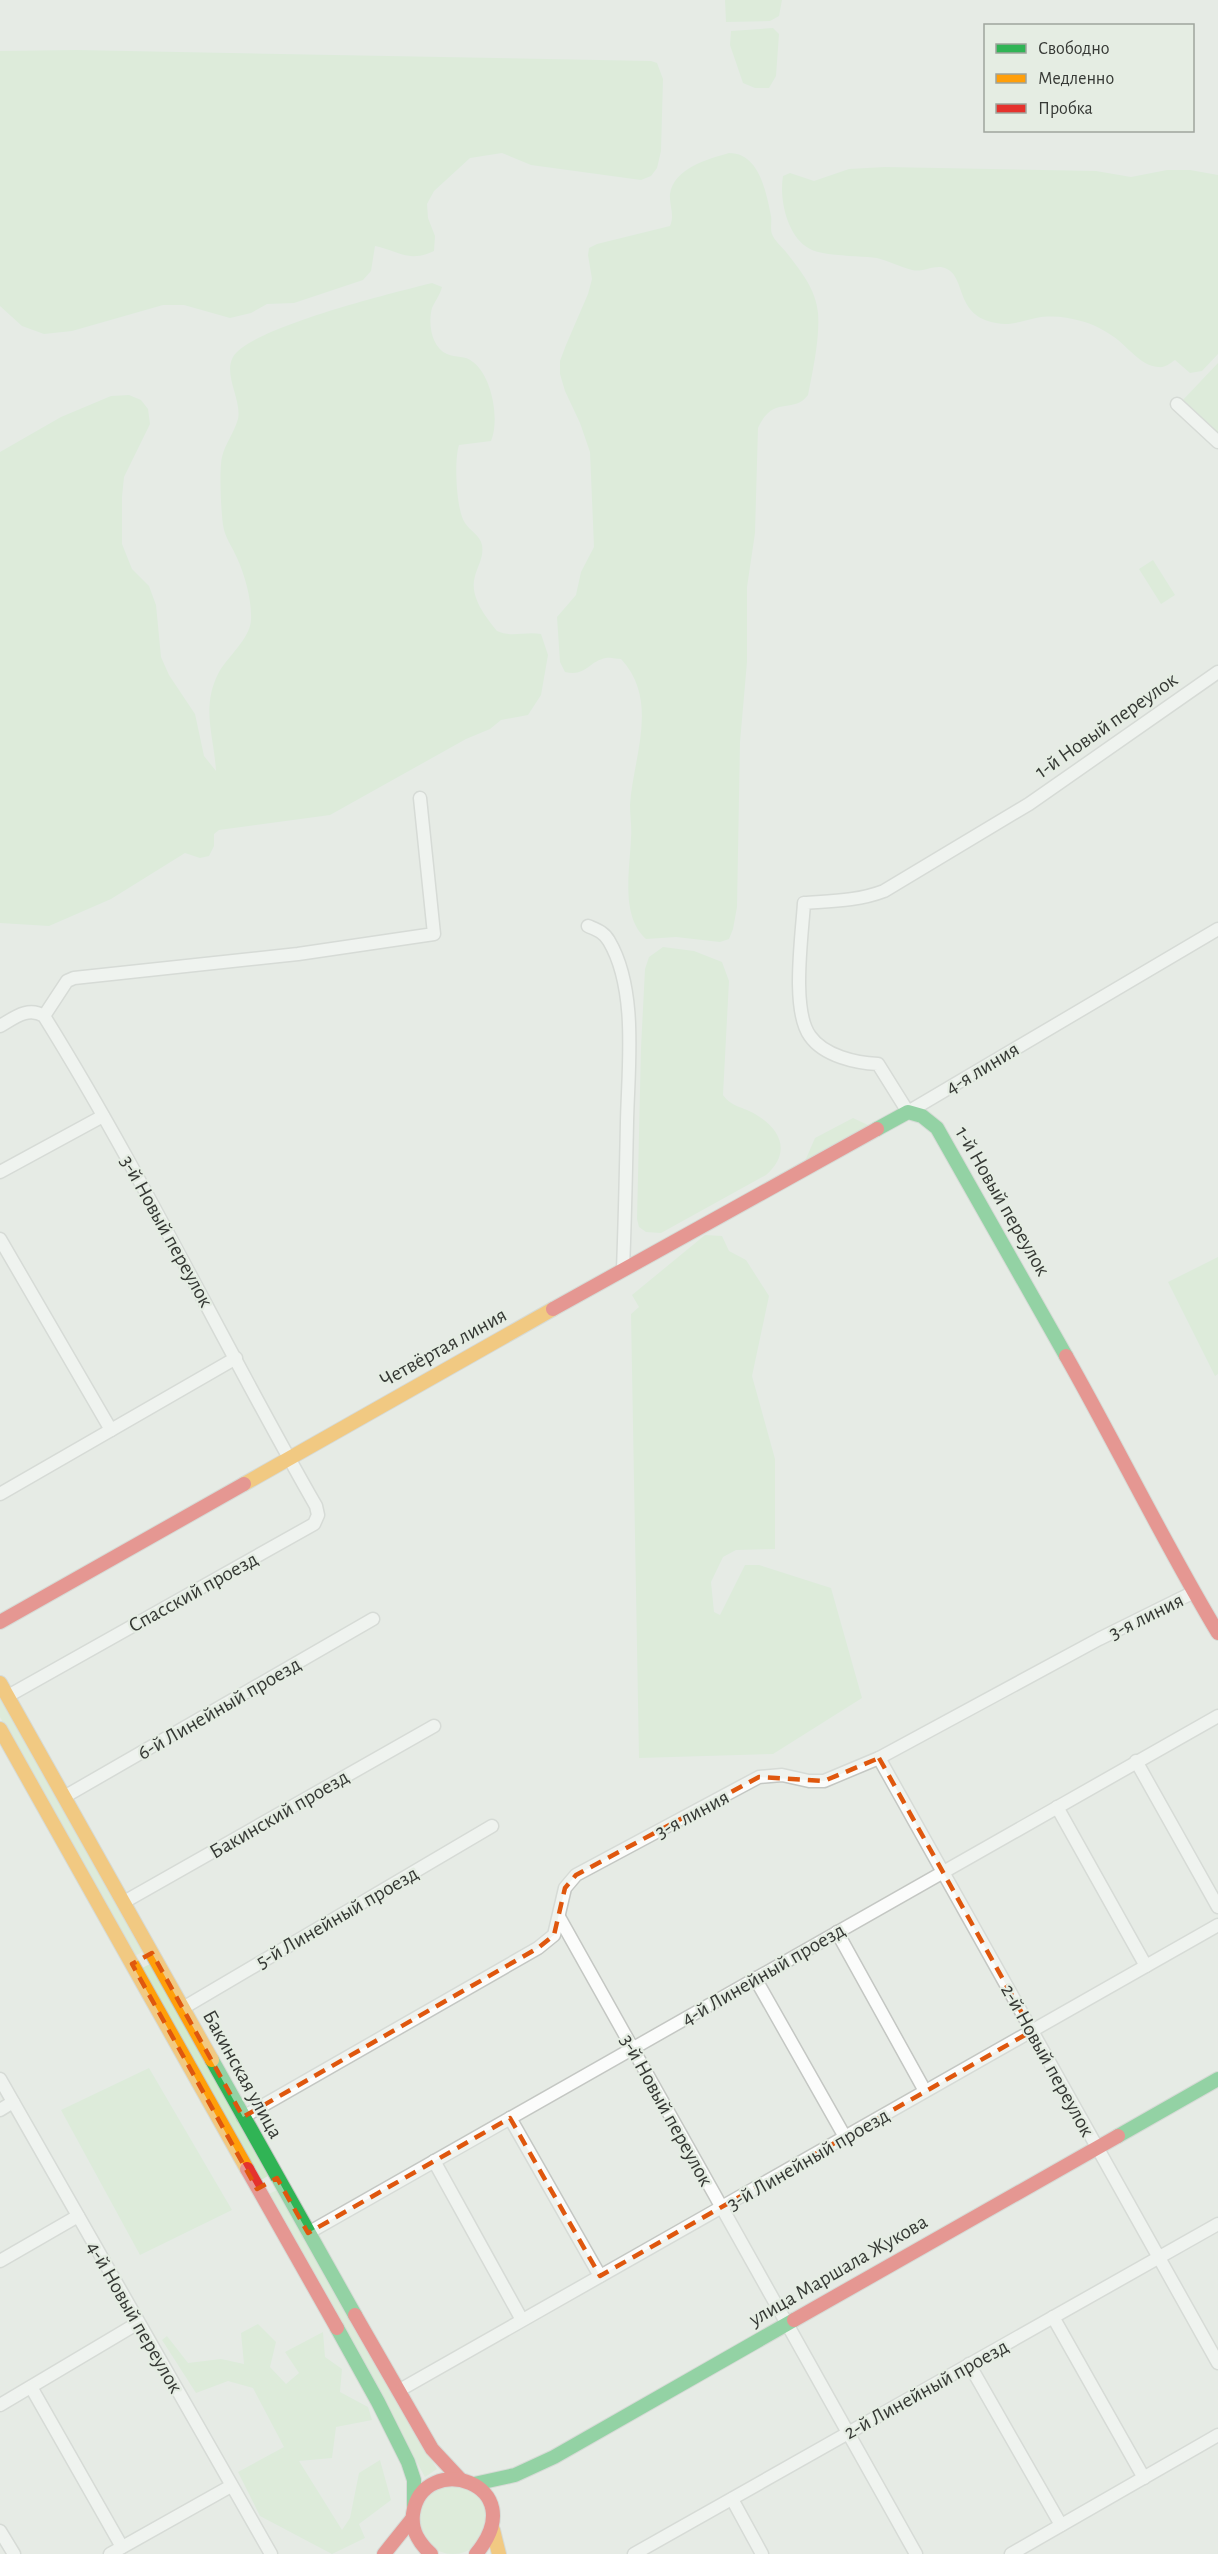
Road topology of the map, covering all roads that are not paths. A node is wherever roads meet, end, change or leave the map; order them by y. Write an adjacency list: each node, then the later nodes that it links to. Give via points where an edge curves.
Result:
1 (1177, 404): 2 (street)
2 (1218, 442)
3 (1218, 672): 9 (street, 1-й Новый переулок, via 1029,804 894,886 869,897 804,903 799,998 811,1038 847,1059 878,1064)
4 (420, 798): 7 (street, via 434,934 298,954 74,978)
5 (588, 926): 13 (street, via 602,932 610,943 626,998)
6 (1218, 929): 9 (street, 4-я линия)
7 (40, 1013): 8 (street, via 19,1015); 10 (street, 3-й Новый переулок)
8 (0, 1026)
9 (909, 1112): 13 (street, Четвёртая линия); 18 (street, 1-й Новый переулок, via 937,1128)
10 (103, 1116): 11 (street); 14 (street, 3-й Новый переулок)
11 (0, 1172)
12 (0, 1239): 15 (street)
13 (624, 1269): 16 (street, Четвёртая линия)
14 (236, 1358): 15 (street); 16 (street, 3-й Новый переулок)
15 (111, 1430): 17 (street)
16 (288, 1458): 20 (street, Четвёртая линия); 23 (street, Спасский проезд, via 316,1506 314,1524)
17 (0, 1494)
18 (1194, 1592): 21 (street, 1-й Новый переулок); 27 (street, 3-я линия)
19 (373, 1619): 29 (street, 6-й Линейный проезд)
20 (0, 1622)
21 (1218, 1633)
22 (0, 1683): 23 (street, Бакинская улица)
23 (8, 1696): 29 (street, Бакинская улица)
24 (1218, 1716): 28 (street, 4-й Линейный проезд)
25 (434, 1726): 33 (street, Бакинский проезд)
26 (0, 1730): 39 (street, Бакинская улица)
27 (879, 1758): 32 (street, 2-й Новый переулок); 35 (street, 3-я линия, via 824,1781 782,1775 759,1777 576,1875 565,1888)
28 (1136, 1761): 30 (street, 4-й Линейный проезд); 34 (street)
29 (64, 1797): 33 (street, Бакинская улица)
30 (1056, 1807): 32 (street, 4-й Линейный проезд); 40 (street)
31 (492, 1826): 42 (street, 5-й Линейный проезд)
32 (943, 1871): 37 (street, 4-й Линейный проезд); 43 (street, 2-й Новый переулок)
33 (124, 1902): 38 (street, Бакинская улица)
34 (1218, 1907)
35 (559, 1917): 44 (street, 3-й Новый переулок); 50 (street, 3-я линия, via 554,1935 538,1948)
36 (1218, 1925): 40 (street, 3-й Линейный проезд)
37 (837, 1932): 41 (street, 4-й Линейный проезд); 47 (street)
38 (152, 1953): 39 (street); 42 (street, Бакинская улица)
39 (132, 1964): 56 (street, Бакинская улица)
40 (1146, 1966): 43 (street, 3-й Линейный проезд)
41 (755, 1978): 44 (street, 4-й Линейный проезд); 52 (street)
42 (183, 2008): 50 (street, Бакинская улица)
43 (1032, 2031): 47 (street, 3-й Линейный проезд); 53 (street, 2-й Новый переулок)
44 (633, 2048): 51 (street, 4-й Линейный проезд); 57 (street, 3-й Новый переулок)
45 (0, 2079): 48 (street, 4-й Новый переулок)
46 (1218, 2079): 53 (street, улица Маршала Жукова)
47 (925, 2091): 52 (street, 3-й Линейный проезд)
48 (13, 2102): 49 (street); 58 (street, 4-й Новый переулок)
49 (0, 2110)
50 (243, 2117): 55 (street, Бакинская улица)
51 (510, 2118): 54 (street, 4-й Линейный проезд); 63 (street)
52 (845, 2137): 57 (street, 3-й Линейный проезд)
53 (1097, 2148): 61 (street, 2-й Новый переулок); 67 (street, улица Маршала Жукова)
54 (434, 2161): 60 (street, 4-й Линейный проезд); 65 (street)
55 (277, 2178): 56 (street); 60 (street, Бакинская улица)
56 (257, 2189): 80 (street, Бакинская улица, via 408,2462 414,2480)
57 (722, 2208): 63 (street, 3-й Линейный проезд); 67 (street, 3-й Новый переулок)
58 (78, 2216): 62 (street); 66 (street, 4-й Новый переулок)
59 (1218, 2224): 61 (street, 2-й Линейный проезд)
60 (308, 2233): 71 (street, Бакинская улица)
61 (1159, 2257): 64 (street, 2-й Линейный проезд); 68 (street, 2-й Новый переулок)
62 (0, 2260)
63 (600, 2276): 65 (street, 3-й Линейный проезд)
64 (1053, 2317): 69 (street, 2-й Линейный проезд); 75 (street)
65 (522, 2320): 71 (street, 3-й Линейный проезд)
66 (138, 2323): 70 (street); 78 (street, 4-й Новый переулок)
67 (786, 2323): 73 (street, 3-й Новый переулок); 77 (street, улица Маршала Жукова, via 529,2470 500,2481)
68 (1218, 2363)
69 (969, 2364): 73 (street, 2-й Линейный проезд); 81 (street)
70 (31, 2387): 72 (street); 84 (street)
71 (398, 2391): 76 (street, Бакинская улица, via 432,2449)
72 (0, 2405)
73 (848, 2433): 79 (street, 2-й Линейный проезд); 95 (street, 3-й Новый переулок)
74 (1218, 2435): 75 (street)
75 (1144, 2478): 81 (street)
76 (460, 2479): 77 (street); 80 (street, via 433,2484 422,2493)
77 (474, 2484): 82 (street, via 492,2505)
78 (231, 2486): 84 (street); 88 (street, 4-й Новый переулок)
79 (732, 2499): 85 (street, 2-й Линейный проезд); 94 (street)
80 (413, 2512): 89 (street); 90 (street, Бакинская улица, via 414,2534)
81 (1061, 2525): 96 (street)
82 (494, 2530): 91 (street); 92 (street)
83 (0, 2531): 86 (street)
84 (122, 2547): 87 (street)
85 (652, 2549): 93 (street, 2-й Линейный проезд)
86 (14, 2554)
87 (110, 2554)
88 (271, 2554)
89 (384, 2554)
90 (431, 2554)
91 (476, 2554)
92 (499, 2554)
93 (634, 2554)
94 (762, 2554)
95 (916, 2554)
96 (1011, 2554)

